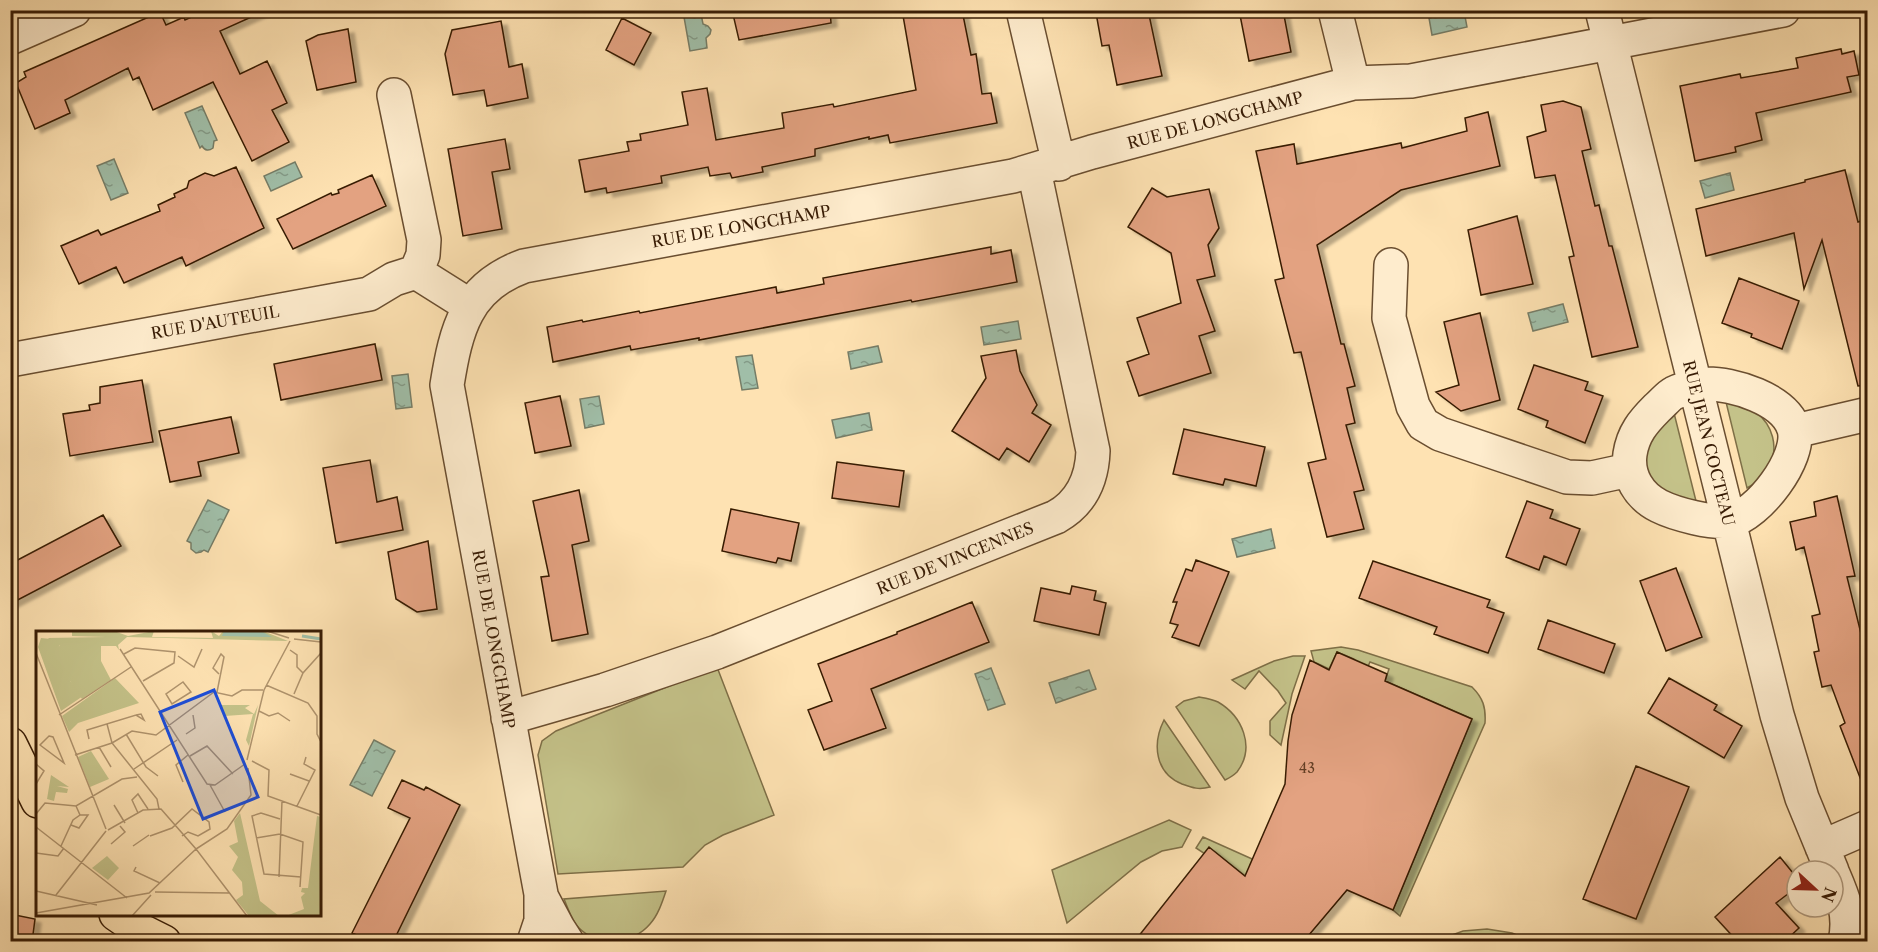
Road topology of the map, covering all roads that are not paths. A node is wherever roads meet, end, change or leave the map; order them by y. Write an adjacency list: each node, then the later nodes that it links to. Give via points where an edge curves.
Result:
1 (74, 10): 6 (street)
2 (1023, 10): 10 (street, RUE DE VINCENNES)
3 (1335, 10): 8 (street)
4 (1602, 10): 7 (street, RUE JEAN COCTEAU)
5 (1783, 10): 7 (street, RUE DE LONGCHAMP)
6 (10, 38)
7 (1611, 43): 8 (street, RUE DE LONGCHAMP, via 1411,81); 15 (street, RUE JEAN COCTEAU)
8 (1353, 83): 10 (street, RUE DE LONGCHAMP)
9 (394, 95): 12 (street, via 424,240)
10 (1046, 167): 13 (street, RUE DE LONGCHAMP, via 986,182 524,266 494,280); 20 (street, RUE DE VINCENNES, via 1093,452 1085,489 1073,505 1056,518 717,652)
11 (1390, 265): 18 (street, via 1389,318 1413,406 1422,424 1440,434 1567,477 1592,478)
12 (416, 272): 13 (street); 14 (street, RUE D'AUTEUIL, via 369,294)
13 (470, 306): 20 (street, RUE DE LONGCHAMP, via 455,342 447,385)
14 (10, 360)
15 (1695, 386): 17 (street, via 1716,384 1751,392 1785,415); 18 (street, via 1675,392 1645,419 1636,432); 19 (street, RUE JEAN COCTEAU)
16 (1868, 414): 17 (street)
17 (1795, 431): 19 (street, via 1781,476 1757,505)
18 (1629, 470): 19 (street, via 1641,492 1659,506)
19 (1729, 521): 24 (street, RUE JEAN COCTEAU, via 1792,770)
20 (508, 718): 26 (street, RUE DE LONGCHAMP)
21 (10, 744): 22 (main road)
22 (36, 797)
23 (1868, 827): 25 (street)
24 (1827, 859)
25 (1834, 859)
26 (541, 894)
27 (1845, 902): 32 (street, RUE JEAN COCTEAU)
28 (118, 916): 29 (main road)
29 (165, 942)
30 (534, 942): 31 (street, via 541,921 541,896)
31 (567, 942)
32 (1845, 942)

